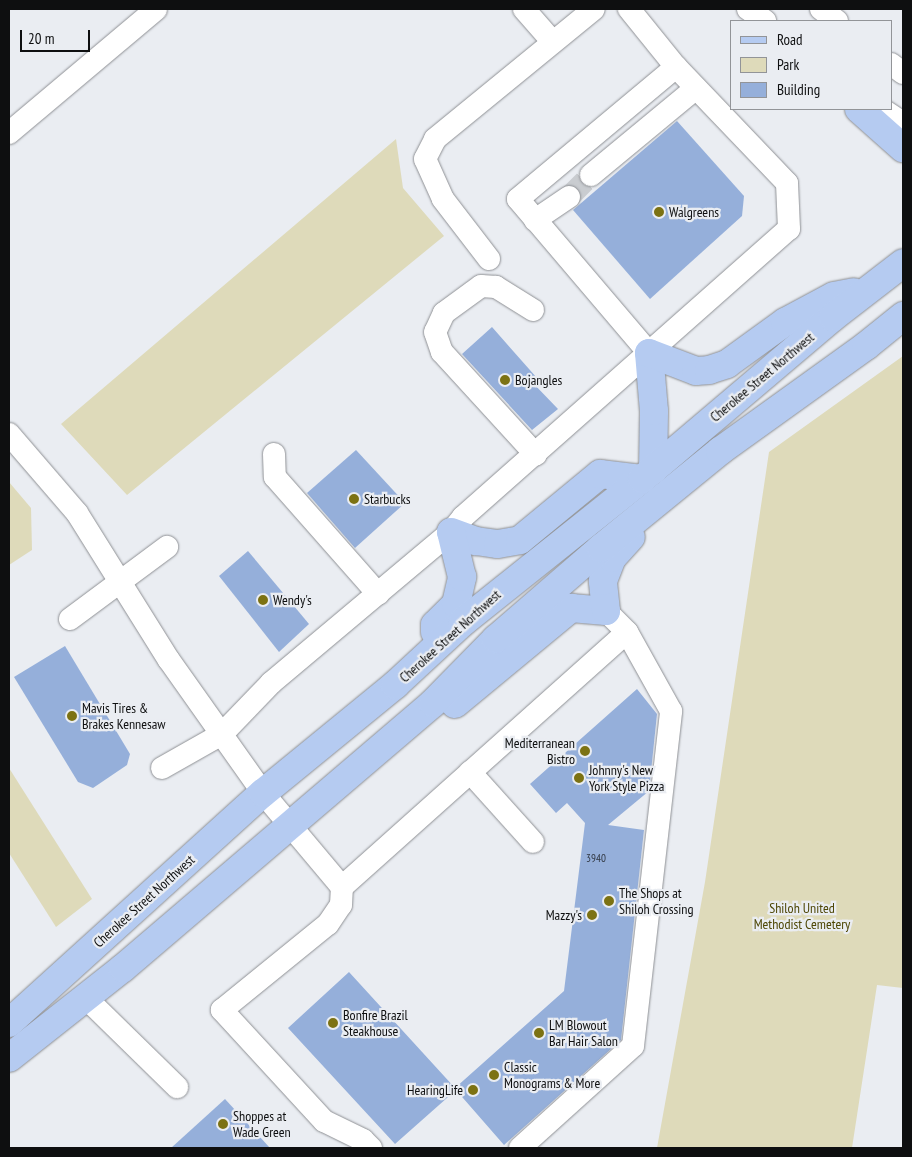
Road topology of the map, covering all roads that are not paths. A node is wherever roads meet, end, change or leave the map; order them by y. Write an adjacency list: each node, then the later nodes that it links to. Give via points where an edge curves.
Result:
1 (156, 9): 17 (street)
2 (524, 9): 9 (street)
3 (594, 9): 9 (street)
4 (628, 9): 11 (street)
5 (748, 9): 7 (street)
6 (821, 9): 8 (street)
7 (764, 20)
8 (836, 20)
9 (552, 41): 22 (street, via 435,139 425,159 443,199)
10 (892, 65): 12 (street)
11 (676, 67): 13 (street); 21 (street, via 518,199)
12 (903, 73)
13 (696, 88): 19 (street); 27 (street, via 787,183 789,229)
14 (860, 110): 18 (main road)
15 (884, 110): 16 (street)
16 (903, 123)
17 (9, 133)
18 (903, 148)
19 (591, 175)
20 (569, 197): 21 (street)
21 (535, 220): 27 (street)
22 (489, 259)
23 (903, 263): 24 (main road, Cherokee Street Northwest)
24 (870, 290): 27 (main road, via 834,296 786,322 727,364 709,370 696,371); 31 (main road, Cherokee Street Northwest, via 833,317)
25 (533, 310): 30 (street, via 496,287 481,286 444,312 435,332 442,352)
26 (903, 316): 32 (main road)
27 (650, 353): 30 (street); 31 (main road, via 654,411)
28 (9, 434): 35 (street, via 77,513)
29 (274, 454): 36 (street, via 275,477)
30 (536, 455): 33 (street, via 463,517)
31 (647, 475): 33 (main road, via 600,474 520,540 498,544 476,541); 40 (main road, Cherokee Street Northwest, via 524,571)
32 (682, 482): 37 (main road, via 612,558 603,582); 41 (main road, via 496,639)
33 (451, 532): 36 (street); 40 (main road, via 462,577 456,604 435,625)
34 (167, 547): 35 (street)
35 (121, 581): 38 (street); 42 (street, via 169,660)
36 (378, 594): 42 (street, via 271,683)
37 (606, 611): 39 (street); 41 (main road, via 571,608 455,704)
38 (70, 619)
39 (627, 632): 44 (street); 54 (street, via 671,711 633,1046)
40 (433, 652): 45 (main road, Cherokee Street Northwest)
41 (433, 703): 46 (main road)
42 (222, 734): 43 (street); 45 (street)
43 (162, 768)
44 (470, 772): 47 (street); 48 (street)
45 (263, 793): 46 (street); 50 (main road, Cherokee Street Northwest)
46 (290, 826): 48 (street); 49 (main road)
47 (533, 842)
48 (342, 887): 53 (street, via 341,905 328,924 222,1010 324,1121 363,1140)
49 (85, 997): 51 (main road); 52 (street)
50 (9, 1023)
51 (9, 1058)
52 (177, 1086)
53 (371, 1148)
54 (520, 1148)

